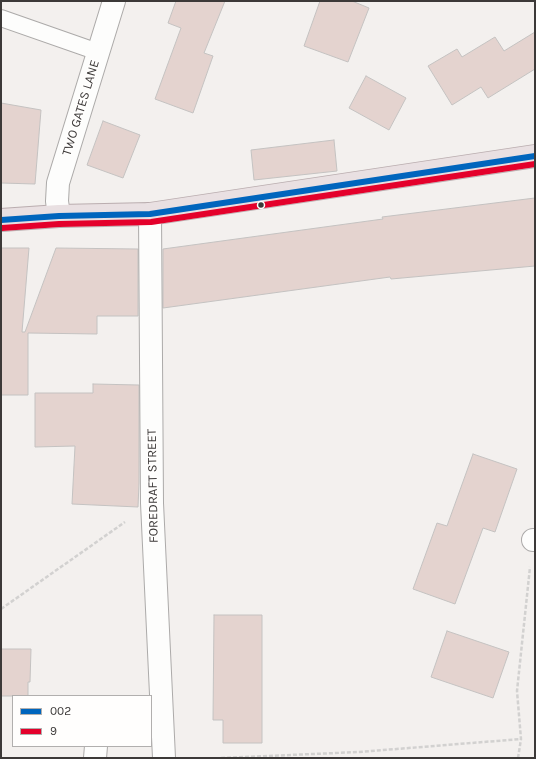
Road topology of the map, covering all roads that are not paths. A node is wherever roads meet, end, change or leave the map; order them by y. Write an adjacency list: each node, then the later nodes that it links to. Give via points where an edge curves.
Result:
1 (114, 1): 3 (street, TWO GATES LANE)
2 (1, 18): 3 (lane)
3 (98, 52): 6 (street, TWO GATES LANE, via 58,183)
4 (535, 156): 5 (highway)
5 (150, 214): 6 (highway); 10 (street, FOREDRAFT STREET, via 152,503)
6 (59, 216): 7 (highway)
7 (1, 220)
8 (96, 747): 9 (street)
9 (95, 758)
10 (164, 758)

